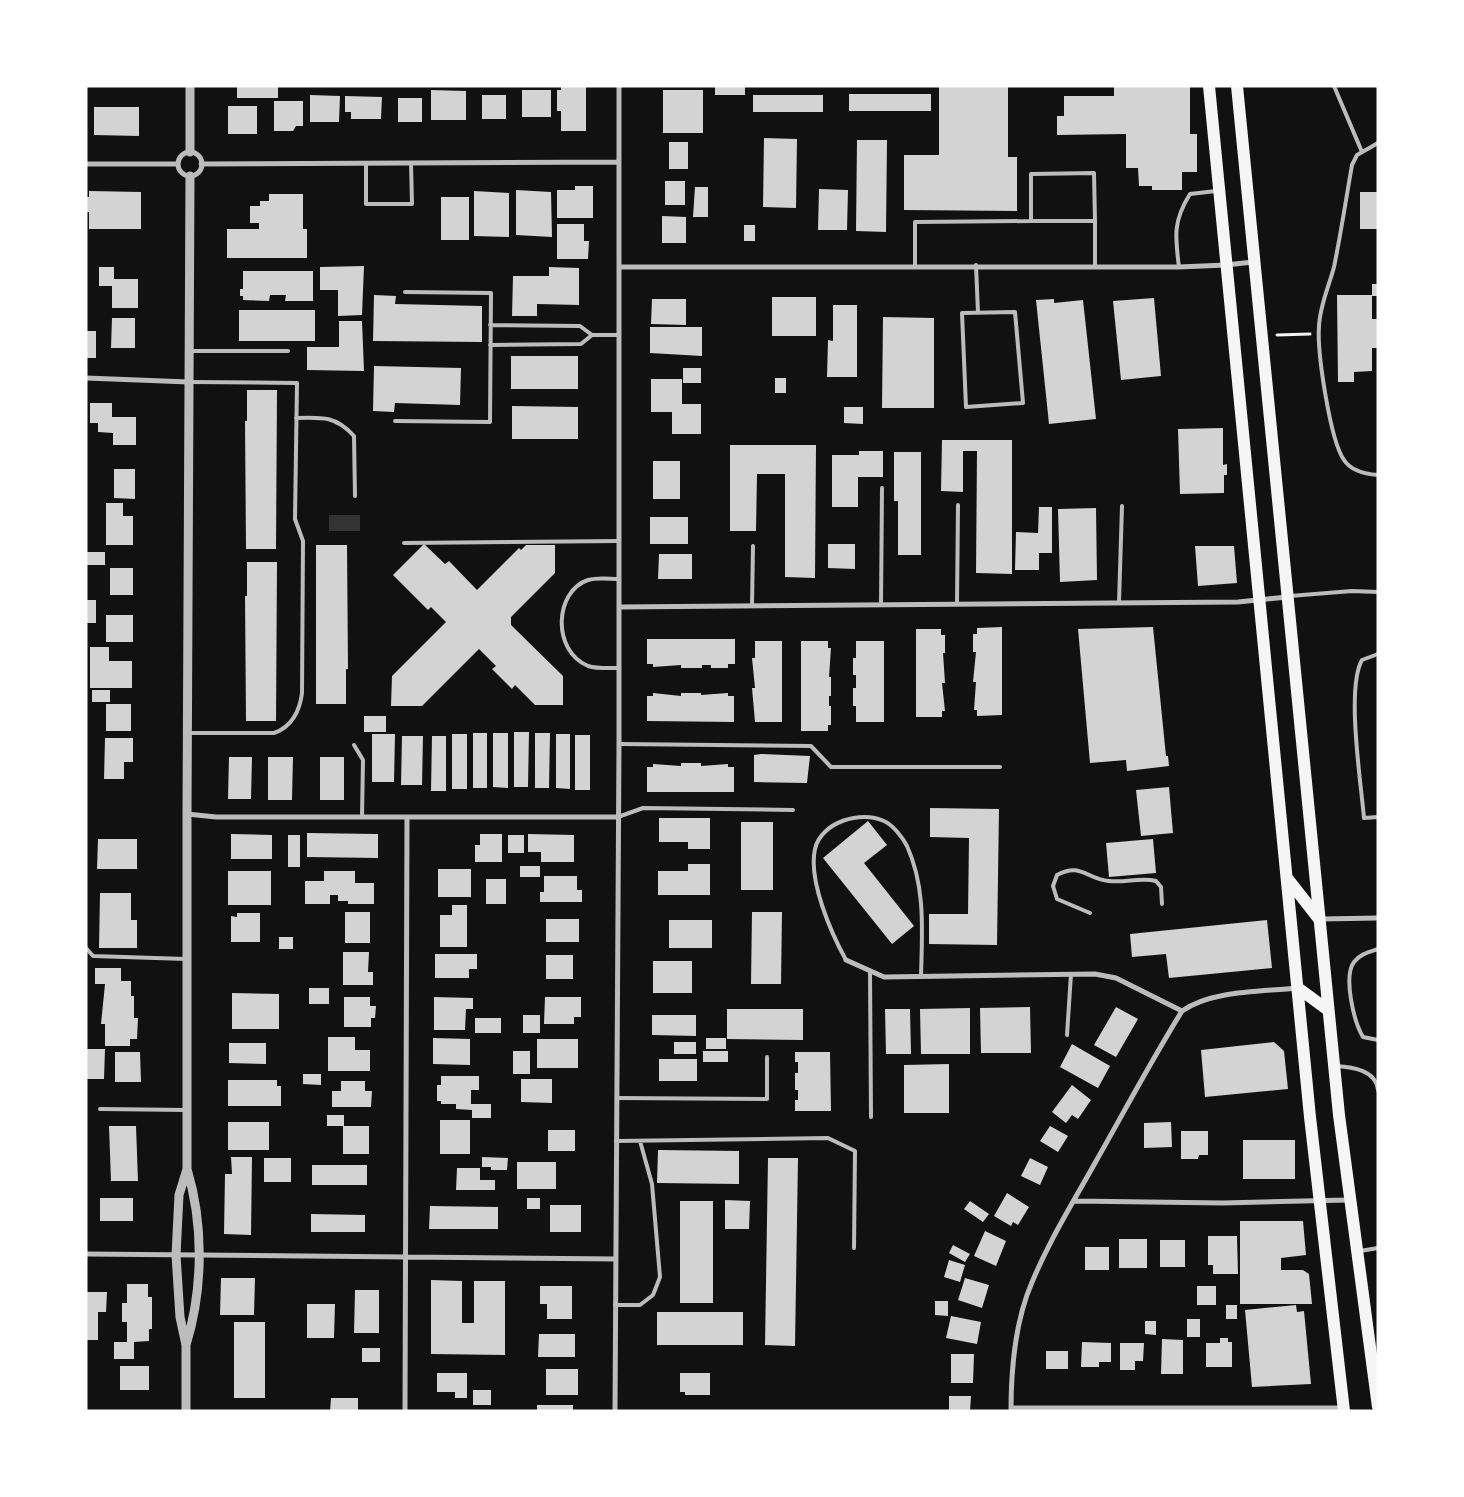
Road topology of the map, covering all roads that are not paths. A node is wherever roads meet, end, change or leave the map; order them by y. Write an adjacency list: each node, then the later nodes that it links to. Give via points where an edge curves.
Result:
1 (190, 86): 7 (street)
2 (619, 86): 9 (street)
3 (1209, 86): 16 (main road)
4 (1238, 86): 19 (main road)
5 (1334, 86): 8 (lane)
6 (1378, 143): 8 (lane)
7 (190, 152): 12 (street, via 182,155); 13 (street, via 199,157)
8 (1362, 152): 38 (lane, via 1352,165 1318,334 1322,377 1337,446 1351,468)
9 (619, 162): 10 (street); 25 (street)
10 (411, 163): 14 (street); 14 (lane, via 412,204 366,204)
11 (86, 164): 12 (street)
12 (178, 164): 15 (street, via 182,172)
13 (201, 164): 14 (street); 15 (street, via 198,172)
14 (366, 164)
15 (190, 176): 32 (street)
16 (1219, 191): 20 (main road); 24 (lane, via 1190,194 1178,213)
17 (1031, 220): 18 (lane); 18 (lane, via 1030,174 1094,174); 21 (lane, via 915,222)
18 (1095, 221): 23 (lane)
19 (1254, 262): 20 (street); 48 (main road)
20 (1226, 265): 24 (street); 49 (main road)
21 (915, 266): 22 (street); 25 (street)
22 (976, 266): 23 (street); 27 (lane)
23 (1095, 266): 24 (street)
24 (1178, 266)
25 (619, 267): 30 (street)
26 (404, 292): 28 (lane, via 491,293)
27 (978, 313): 27 (lane, via 962,313 966,407 1023,404 1014,312)
28 (490, 325): 29 (lane, via 580,326); 31 (lane)
29 (592, 335): 30 (lane); 31 (lane, via 581,344)
30 (619, 335): 43 (street)
31 (490, 345): 37 (lane, via 490,422)
32 (189, 351): 33 (lane); 35 (street)
33 (288, 351)
34 (86, 378): 35 (street)
35 (189, 382): 36 (lane, via 297,383); 57 (street)
36 (296, 418): 40 (lane, via 323,417 343,423 354,436); 57 (lane, via 295,519 303,542 301,706 293,720 274,733)
37 (396, 422)
38 (1378, 475)
39 (882, 488): 52 (lane)
40 (355, 496)
41 (958, 505): 51 (lane)
42 (1122, 506): 50 (lane)
43 (619, 541): 44 (lane); 46 (street)
44 (404, 543)
45 (753, 546): 54 (lane)
46 (619, 579): 53 (street); 56 (lane, via 595,578 579,585 564,606 562,620 564,644 577,659 594,668)
47 (1378, 592): 48 (lane, via 1343,591)
48 (1287, 597): 49 (street); 71 (main road)
49 (1260, 600): 50 (street); 67 (main road)
50 (1118, 603): 51 (street)
51 (957, 604): 52 (street)
52 (881, 605): 54 (street)
53 (619, 606): 54 (street); 56 (street)
54 (752, 606)
55 (1378, 654): 66 (lane, via 1362,660 1356,670 1354,692 1364,818)
56 (619, 668): 58 (street)
57 (187, 733): 62 (street)
58 (619, 744): 60 (lane, via 811,746 831,767); 65 (street)
59 (354, 745): 63 (lane, via 363,760)
60 (1000, 767)
61 (793, 810): 65 (lane, via 643,808)
62 (187, 814): 63 (street, via 216,817); 74 (street)
63 (362, 817): 64 (street)
64 (407, 817): 65 (street); 104 (street)
65 (618, 817): 88 (street)
66 (1378, 817)
67 (1287, 878): 71 (main road); 79 (main road)
68 (1162, 904): 69 (lane, via 1161,886 1156,881 1106,881 1079,869 1057,875 1053,886 1057,899)
69 (1090, 913)
70 (1378, 918): 71 (street)
71 (1319, 919): 80 (main road)
72 (86, 948): 74 (lane, via 92,956)
73 (1378, 949): 83 (lane, via 1355,961 1350,976 1358,1028 1363,1037)
74 (186, 959): 90 (street)
75 (846, 960): 76 (street); 78 (lane, via 832,935 813,861 816,846 832,826 868,817 885,821 896,830 913,864 922,899)
76 (870, 971): 78 (street, via 884,977); 91 (lane)
77 (1071, 974): 78 (street); 81 (street, via 1116,978); 82 (lane)
78 (921, 977)
79 (1298, 988): 80 (main road); 81 (street, via 1208,998); 97 (main road)
80 (1328, 1010): 85 (main road)
81 (1182, 1011): 96 (street)
82 (1067, 1035)
83 (1378, 1040)
84 (767, 1056): 88 (lane, via 767,1099)
85 (1334, 1065): 86 (lane, via 1365,1072); 95 (main road)
86 (1377, 1084): 87 (lane)
87 (1378, 1090)
88 (617, 1098): 92 (street)
89 (100, 1109): 90 (lane)
90 (187, 1110): 94 (street)
91 (871, 1116)
92 (616, 1141): 93 (lane); 105 (street)
93 (640, 1141): 98 (lane, via 828,1138 855,1151); 106 (lane, via 652,1184 660,1277 654,1295 640,1305)
94 (188, 1169): 102 (street, via 179,1195); 103 (street, via 195,1196)
95 (1348, 1200): 97 (street); 100 (main road)
96 (1074, 1201): 97 (street); 110 (street, via 1044,1256 1025,1303 1013,1358)
97 (1319, 1201): 109 (main road)
98 (854, 1248)
99 (1378, 1248): 100 (lane)
100 (1356, 1252): 108 (main road)
101 (86, 1254): 102 (street)
102 (176, 1255): 103 (street); 107 (street, via 180,1317)
103 (199, 1256): 104 (street); 107 (street, via 195,1317)
104 (405, 1258): 105 (street); 112 (street)
105 (616, 1259): 106 (street)
106 (616, 1305): 113 (street)
107 (186, 1345): 111 (street)
108 (1378, 1407)
109 (1344, 1409): 110 (street)
110 (1011, 1410)
111 (186, 1411)
112 (404, 1411)
113 (615, 1411)

